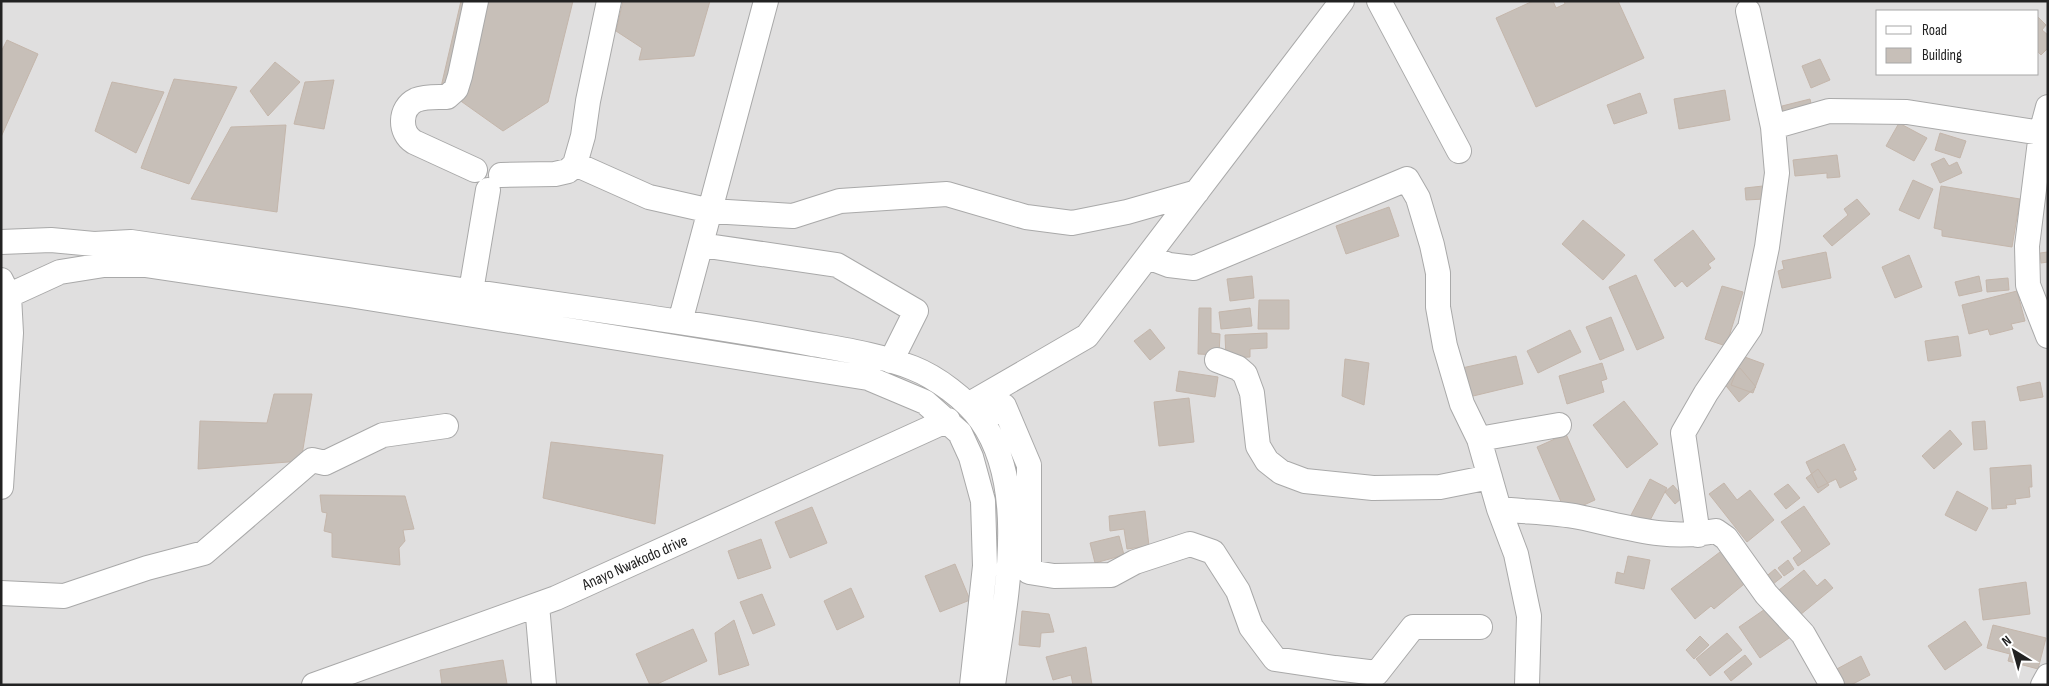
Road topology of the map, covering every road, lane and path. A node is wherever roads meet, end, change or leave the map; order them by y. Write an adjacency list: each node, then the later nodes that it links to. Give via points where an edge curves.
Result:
1 (476, 1): 12 (street, via 456,90 447,97 414,101 406,109 403,127 407,138 475,170 486,162 493,164 499,169)
2 (609, 1): 11 (street)
3 (766, 1): 14 (street)
4 (1342, 1): 13 (street)
5 (1379, 1): 10 (street)
6 (1748, 11): 8 (street)
7 (2048, 107): 9 (street)
8 (1773, 127): 9 (street, via 1829,111 1907,112); 34 (street, via 1777,173 1767,247 1750,328 1683,433)
9 (2040, 133): 23 (street, via 2027,246 2028,285)
10 (1459, 152)
11 (575, 164): 12 (street, via 568,171); 14 (street, via 649,196)
12 (494, 183): 21 (street)
13 (1197, 192): 14 (street, via 1127,212 1072,223 1026,217 947,194 840,201 793,216); 18 (street)
14 (711, 211): 17 (street)
15 (1, 242): 16 (street, via 51,240)
16 (94, 244): 19 (street); 21 (street, via 131,242)
17 (701, 245): 22 (street); 25 (street, via 837,265 916,311)
18 (1148, 256): 26 (street, via 1087,336); 30 (street, via 1169,266 1194,268 1407,179 1418,198 1432,245 1445,346 1462,404)
19 (60, 272): 20 (street); 27 (street, via 104,265 145,265 868,378 925,402)
20 (4, 292): 32 (street, via 11,333)
21 (471, 292): 22 (street)
22 (680, 322): 25 (street, via 754,333)
23 (2048, 336)
24 (1217, 360): 31 (street, via 1245,374 1252,393 1258,446 1266,461 1282,472 1305,481 1374,488 1440,487)
25 (891, 361): 26 (street, via 915,368 960,397)
26 (974, 412): 37 (street, via 1004,406 1029,465 1029,572 1054,576 1111,575 1135,562 1190,544 1213,552 1238,591 1251,627 1275,659 1335,668 1377,673 1413,627); 42 (street, via 995,444 1008,496 1010,565)
27 (948, 420): 36 (street, Anayo Nwakodo drive); 41 (street, via 960,433 971,457 983,501 985,566)
28 (1559, 425): 30 (street)
29 (446, 426): 35 (street, via 383,435 325,463 312,460 204,553 64,596)
30 (1479, 438): 31 (street)
31 (1490, 477): 33 (street)
32 (1, 486)
33 (1499, 510): 34 (street, via 1578,516 1637,531); 43 (street, via 1516,554 1529,616)
34 (1698, 535): 44 (street, via 1716,531 1726,538 1766,594 1803,634)
35 (1, 593)
36 (537, 606): 39 (street, Anayo Nwakodo drive); 40 (street)
37 (1480, 627)
38 (2048, 676): 45 (street)
39 (314, 685)
40 (544, 685)
41 (972, 685)
42 (993, 685)
43 (1528, 685)
44 (1832, 685)
45 (2043, 685)

